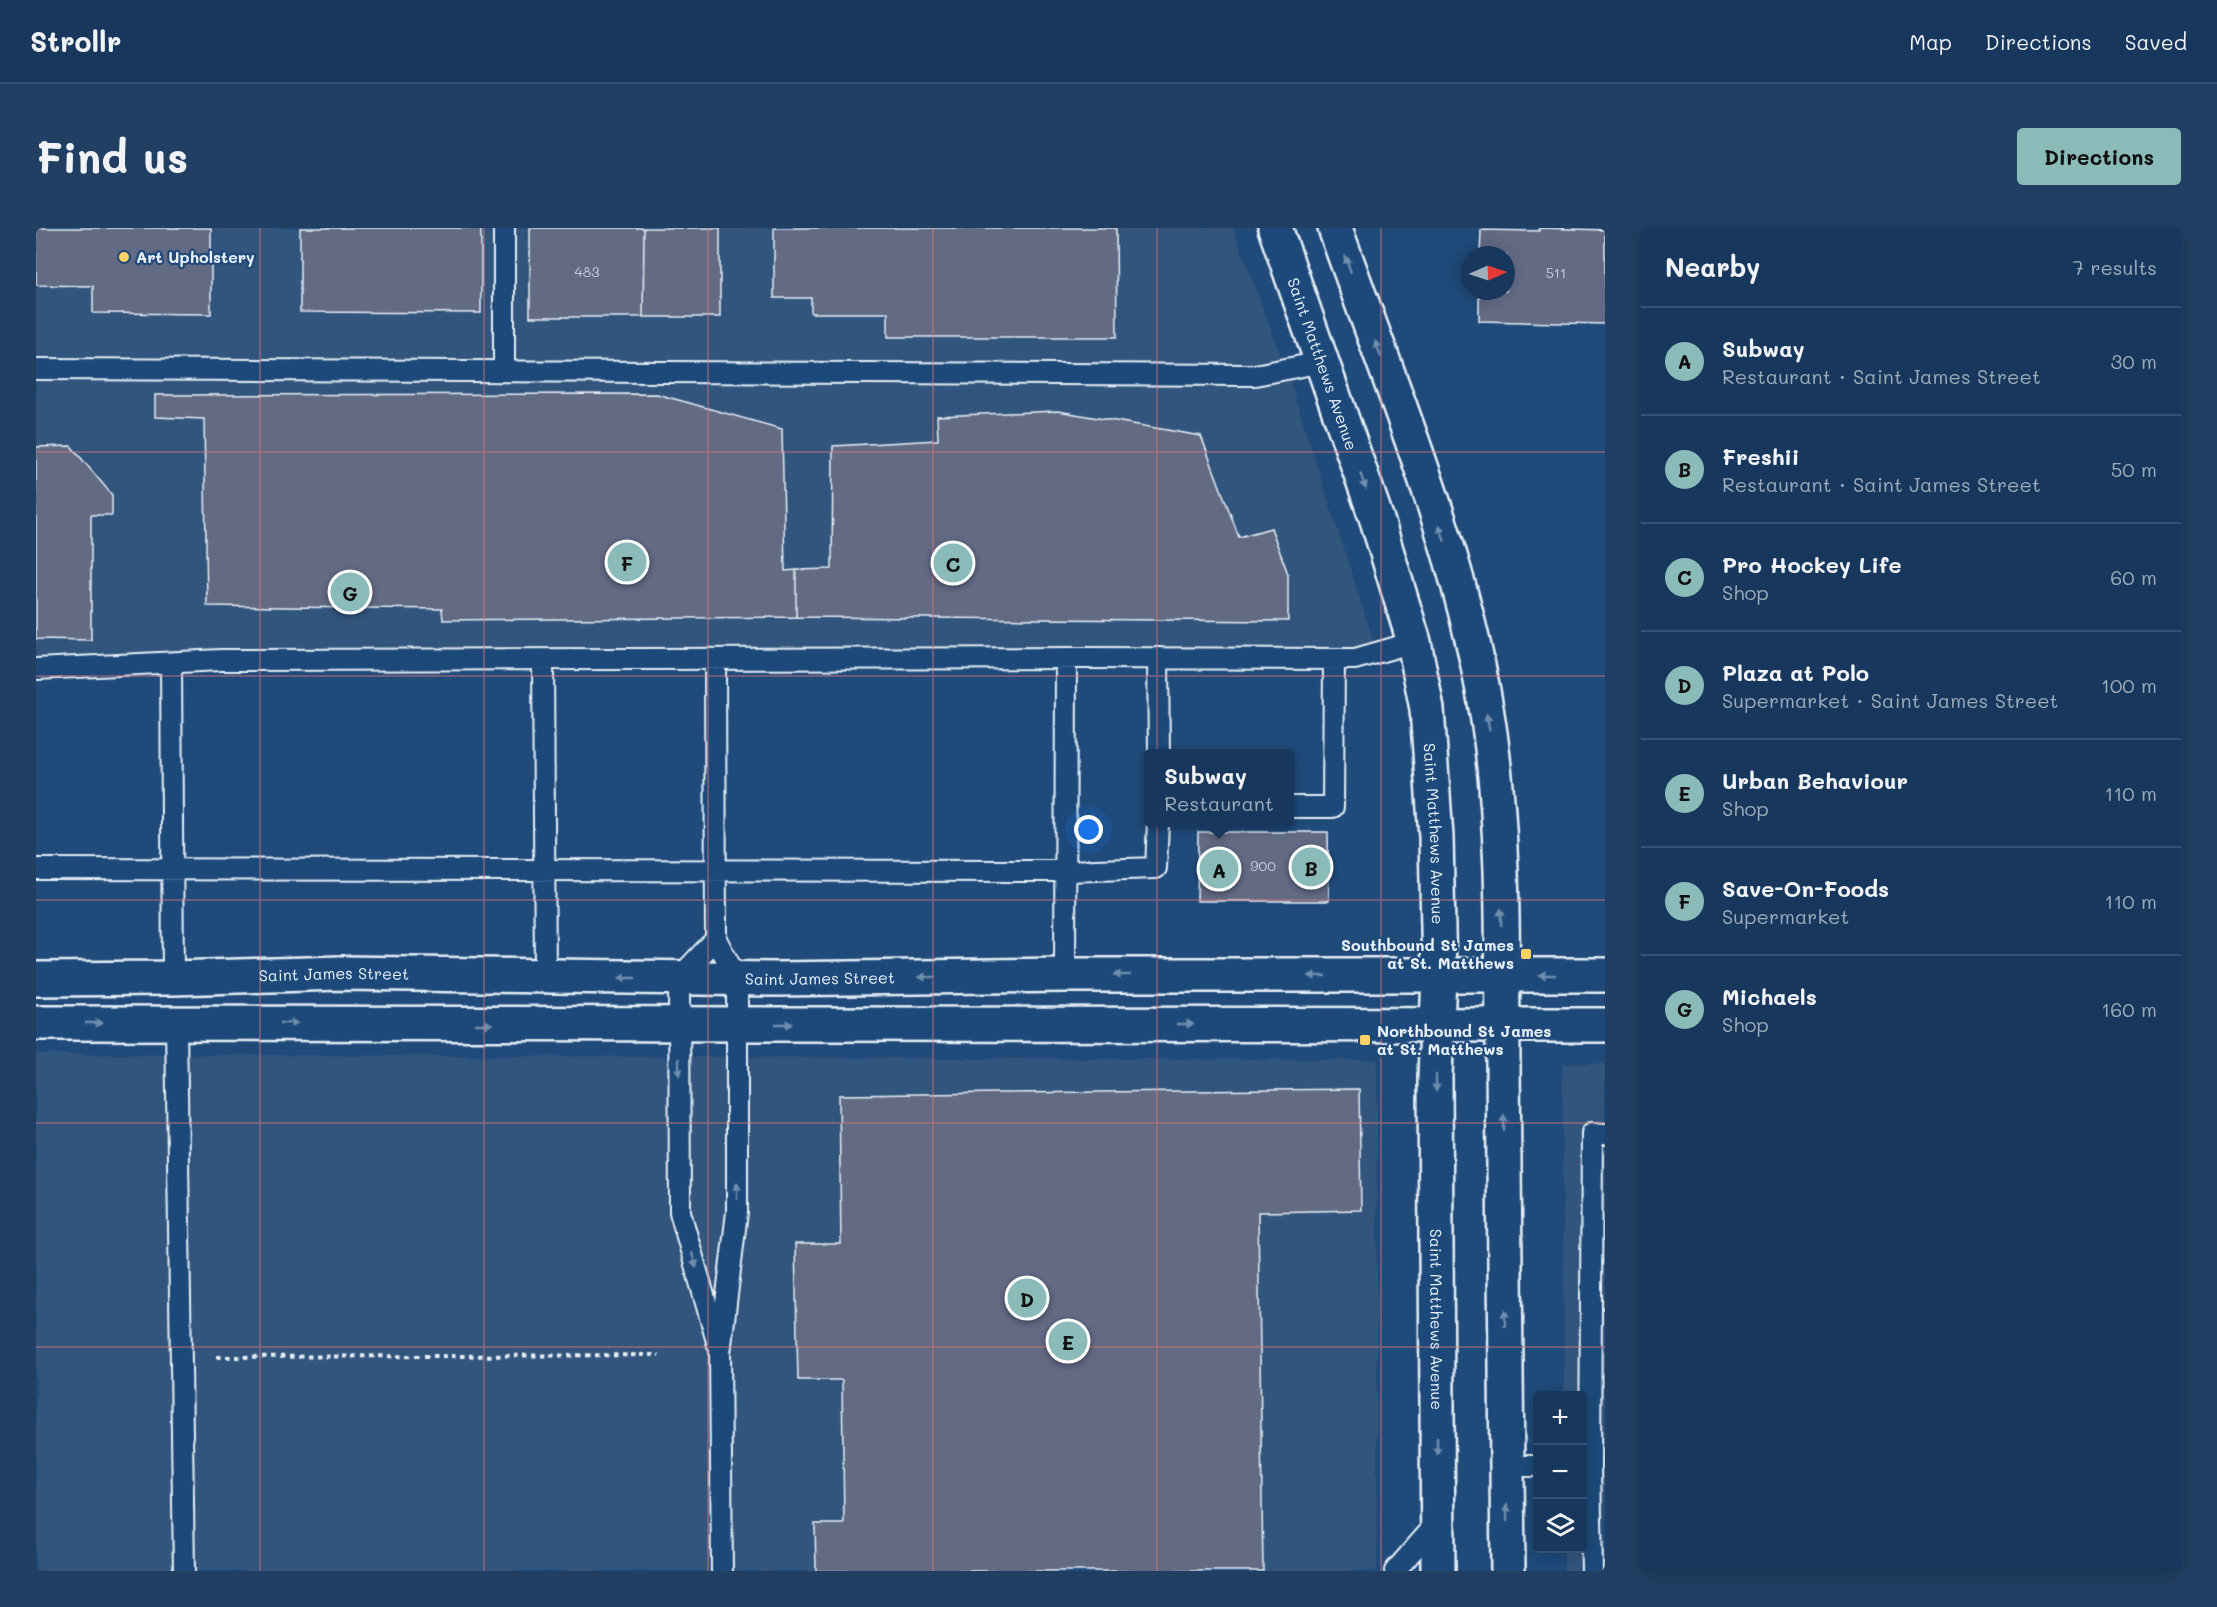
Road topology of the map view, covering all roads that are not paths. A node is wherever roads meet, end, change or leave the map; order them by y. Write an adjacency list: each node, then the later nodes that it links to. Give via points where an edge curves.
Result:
1 (504, 228): 6 (lane)
2 (1275, 228): 4 (main road, Saint Matthews Avenue)
3 (1335, 228): 26 (main road, one-way to 3, via 1496,787 1490,733 1470,633 1435,510)
4 (1322, 362): 6 (lane, via 1255,375); 7 (main road, Saint Matthews Avenue, one-way to 7)
5 (36, 369): 6 (lane)
6 (504, 371)
7 (1414, 642): 11 (lane, via 1355,659); 25 (main road, Saint Matthews Avenue, via 1430,738)
8 (1066, 658): 9 (lane); 10 (lane); 22 (lane)
9 (1158, 658): 11 (lane); 15 (lane)
10 (715, 659): 12 (lane); 21 (lane)
11 (1334, 659): 16 (lane, via 1332,807)
12 (543, 661): 13 (lane); 20 (lane)
13 (171, 663): 14 (lane); 19 (lane)
14 (36, 669)
15 (1159, 749)
16 (1294, 807)
17 (1158, 827): 22 (lane, via 1156,868)
18 (36, 869): 19 (lane)
19 (172, 869): 20 (lane); 29 (lane)
20 (543, 870): 21 (lane); 28 (lane)
21 (717, 871): 22 (lane); 23 (lane)
22 (1066, 871): 24 (lane)
23 (716, 939): 30 (lane); 32 (lane)
24 (1065, 975): 25 (main road, Saint James Street, one-way to 24); 32 (main road, Saint James Street, one-way to 32)
25 (1439, 975): 26 (main road, Saint James Street); 37 (main road, Saint Matthews Avenue)
26 (1503, 975): 27 (main road, Saint James Street, one-way to 26); 38 (main road)
27 (1605, 975)
28 (545, 977): 29 (main road, Saint James Street, via 342,973); 30 (main road, Saint James Street, one-way to 28)
29 (173, 978): 31 (main road, Saint James Street)
30 (679, 978): 32 (main road, Saint James Street); 35 (lane)
31 (36, 979)
32 (737, 979): 36 (lane)
33 (36, 1023): 34 (main road, one-way to 34)
34 (176, 1023): 35 (main road, one-way to 35); 46 (lane)
35 (679, 1024): 36 (main road); 41 (lane, one-way to 41, via 680,1212)
36 (737, 1024): 37 (main road, one-way to 37); 41 (lane, one-way to 36, via 736,1212)
37 (1438, 1025): 38 (main road); 45 (main road, Saint Matthews Avenue, one-way to 45)
38 (1503, 1025): 39 (main road); 43 (main road, one-way to 38)
39 (1605, 1025)
40 (1605, 1134): 42 (lane, via 1592,1133)
41 (720, 1353): 47 (lane)
42 (1586, 1445)
43 (1522, 1466): 50 (main road, one-way to 43)
44 (1587, 1484): 51 (lane)
45 (1437, 1523): 48 (lane); 49 (main road, Saint Matthews Avenue)
46 (184, 1571)
47 (722, 1571)
48 (1395, 1571)
49 (1438, 1571)
50 (1508, 1571)
51 (1592, 1571)

